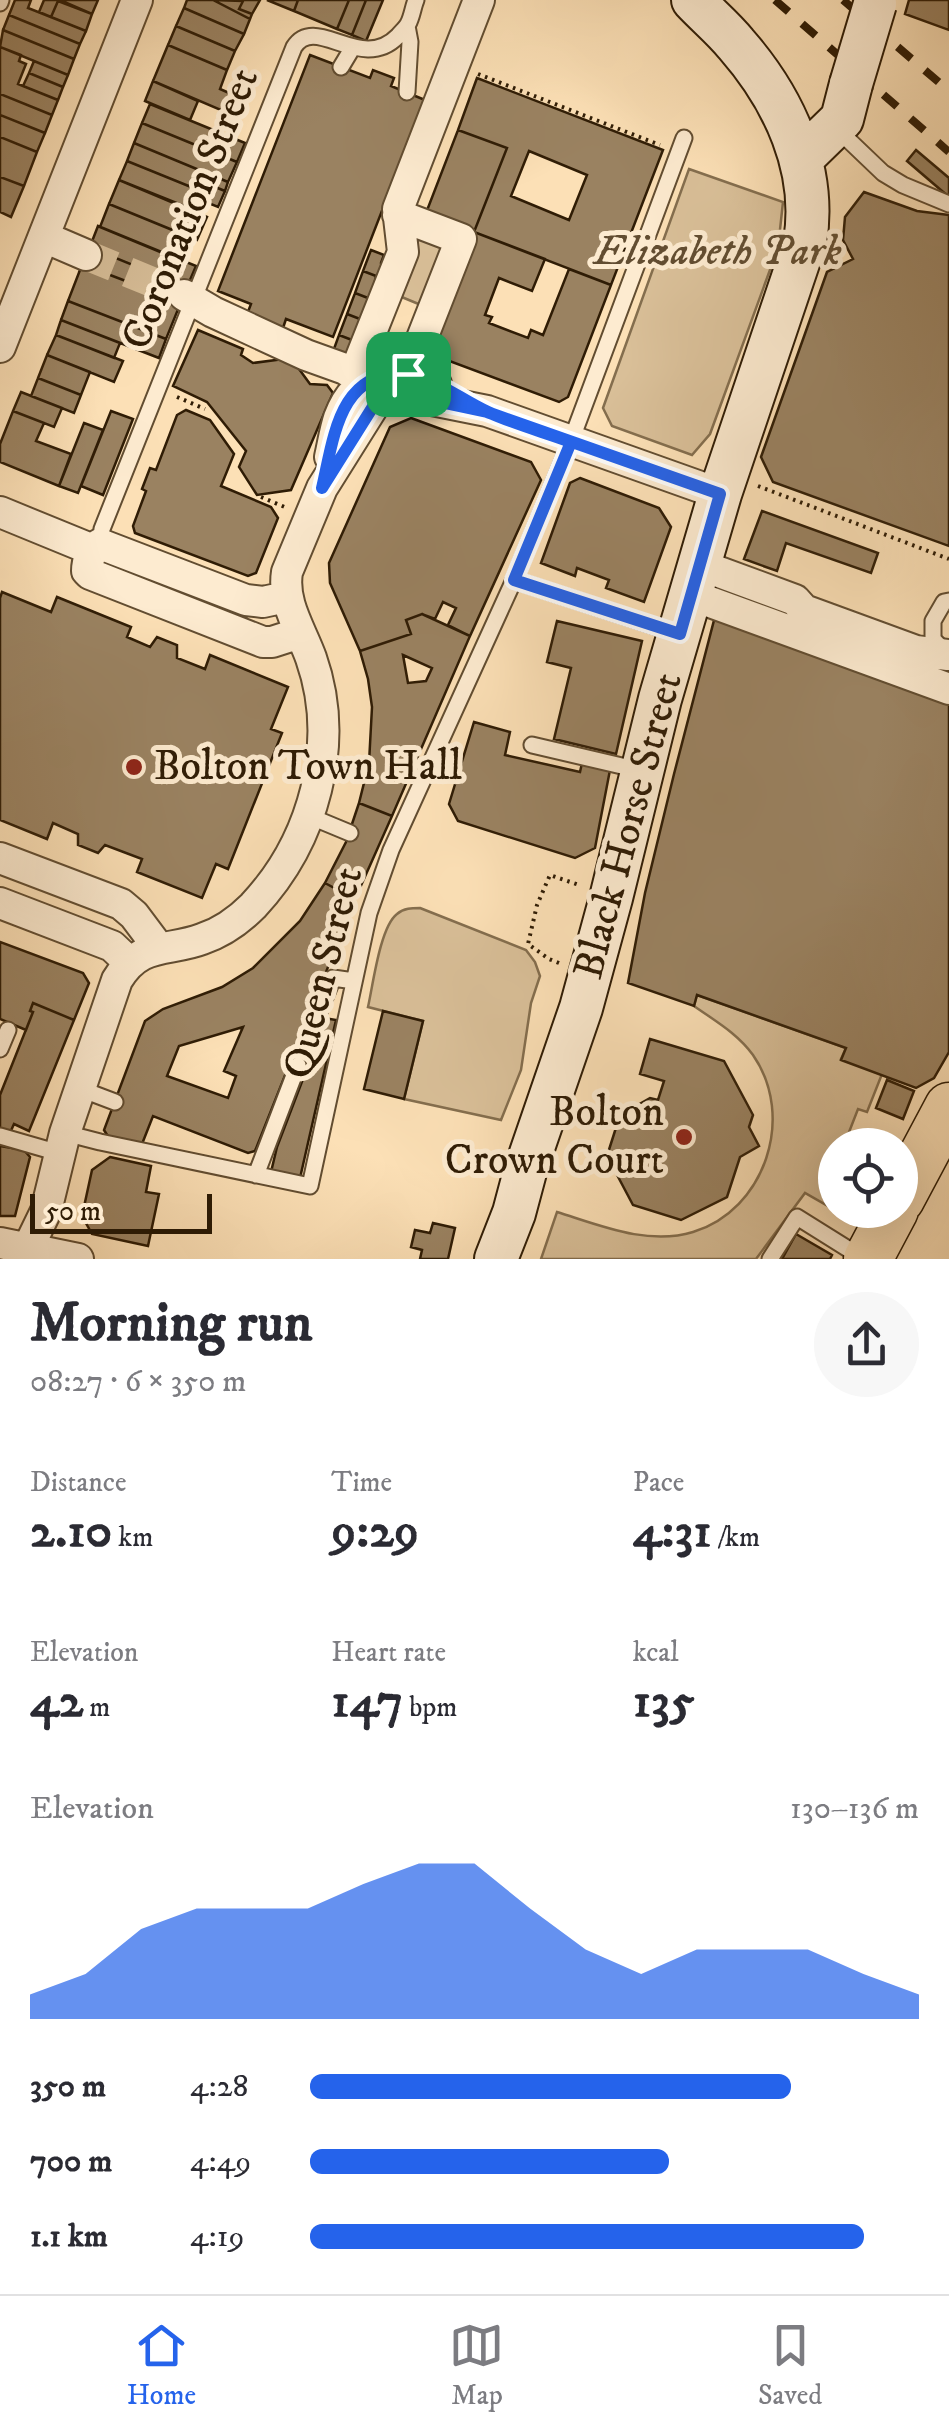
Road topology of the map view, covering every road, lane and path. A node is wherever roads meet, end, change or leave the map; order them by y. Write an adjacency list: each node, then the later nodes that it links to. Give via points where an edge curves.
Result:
1 (137, 0): 16 (street)
2 (416, 0): 6 (lane)
3 (478, 0): 8 (street)
4 (693, 0): 13 (street, Black Horse Street, via 737,44 755,82 787,120)
5 (875, 2): 11 (street, bridge)
6 (408, 26): 7 (lane, Coronation Street, via 383,47); 10 (lane)
7 (353, 48): 9 (lane); 17 (lane, Coronation Street, via 314,35 299,39)
8 (454, 64): 12 (path); 15 (street)
9 (341, 67)
10 (407, 92)
11 (835, 128): 13 (street); 14 (lane, via 883,172)
12 (682, 145): 27 (lane, Queen Street)
13 (802, 160): 28 (street, Black Horse Street, via 805,242)
14 (949, 204)
15 (398, 215): 22 (street, via 461,240); 23 (street, via 403,252)
16 (44, 236): 18 (street); 21 (street)
17 (212, 251): 19 (lane); 20 (lane, Coronation Street)
18 (86, 255)
19 (231, 258)
20 (189, 297): 23 (street); 24 (lane, Coronation Street)
21 (0, 348)
22 (408, 374): 23 (street, via 388,374); 26 (street)
23 (367, 386): 26 (street); 33 (street, via 367,413 322,488 287,572)
24 (157, 388): 25 (path); 30 (lane, Coronation Street)
25 (205, 409)
26 (487, 412): 27 (street)
27 (571, 442): 28 (street); 32 (lane, Queen Street)
28 (724, 481): 31 (path, via 746,482); 34 (street, Black Horse Street)
29 (0, 512): 30 (street)
30 (97, 547): 33 (street, via 246,600); 36 (street, via 87,565 90,574 263,642)
31 (949, 559)
32 (514, 580): 34 (lane); 49 (lane, Queen Street, via 385,848)
33 (286, 597): 36 (street)
34 (690, 598): 37 (street, via 795,600 804,610 916,651); 38 (street); 40 (street, Black Horse Street)
35 (949, 601): 37 (lane, via 933,621 933,639)
36 (300, 634): 41 (street, via 323,715)
37 (949, 655)
38 (949, 689)
39 (532, 745): 40 (lane)
40 (643, 770): 44 (street, Black Horse Street)
41 (309, 816): 42 (lane); 46 (street, via 250,909 201,940)
42 (350, 833)
43 (0, 858): 46 (street, via 121,904)
44 (612, 898): 48 (street, Black Horse Street); 48 (path, via 550,874 538,905 528,944 549,960)
45 (0, 903): 47 (street, via 112,946)
46 (158, 947): 47 (street)
47 (130, 963): 52 (street, via 116,980)
48 (590, 974): 62 (street, Black Horse Street)
49 (354, 981): 58 (lane, via 333,978); 58 (lane, Queen Street, via 310,1186)
50 (8, 1030): 51 (lane)
51 (0, 1049)
52 (78, 1088): 53 (lane); 56 (street)
53 (115, 1102)
54 (949, 1107): 57 (main road)
55 (0, 1136): 56 (lane, Queen Street)
56 (62, 1143): 58 (lane, Queen Street); 60 (street, via 46,1211)
57 (918, 1166)
58 (256, 1175)
59 (884, 1228): 64 (main road)
60 (18, 1250): 61 (street)
61 (78, 1259)
62 (496, 1259)
63 (770, 1259): 64 (lane, via 796,1217)
64 (866, 1259)

